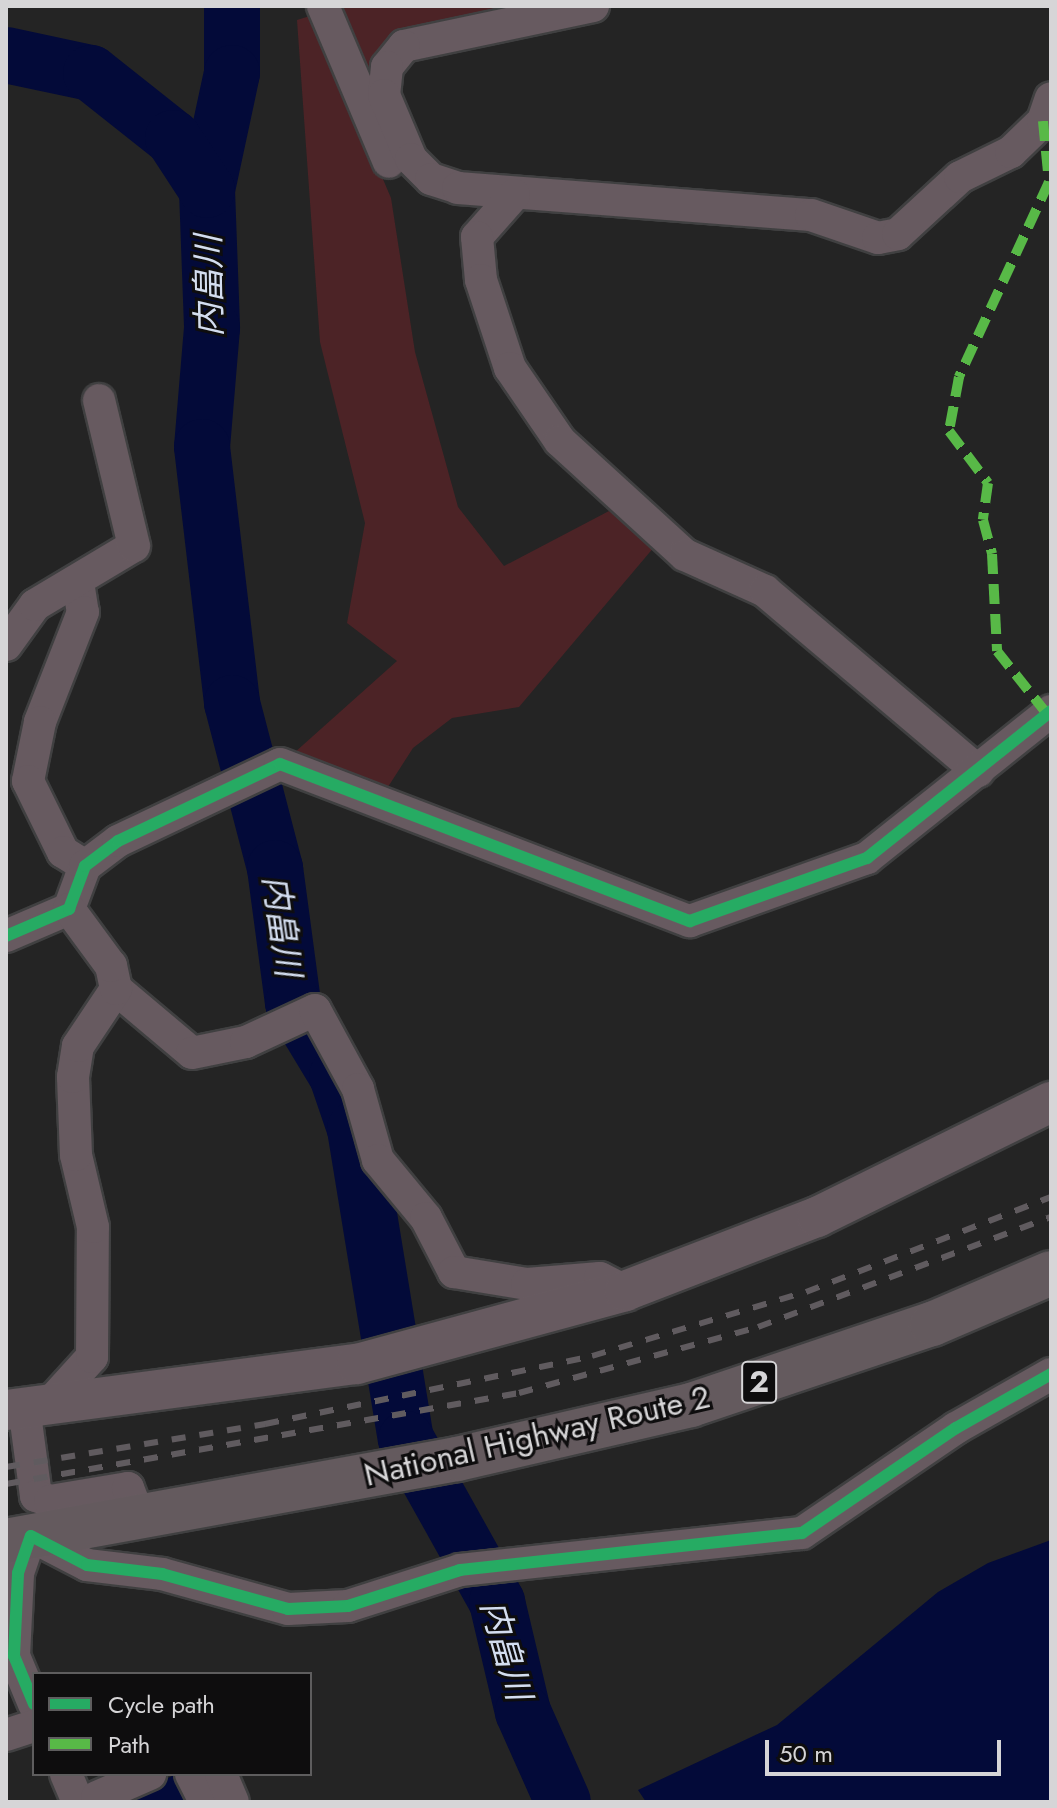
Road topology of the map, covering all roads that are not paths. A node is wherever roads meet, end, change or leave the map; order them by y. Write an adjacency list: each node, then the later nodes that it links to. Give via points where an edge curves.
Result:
1 (323, 6): 4 (street, via 391,166 420,187)
2 (593, 6): 4 (street, via 404,46 387,67 384,95 400,140)
3 (1051, 98): 5 (street, via 1043,121 1011,152 960,177 898,234 878,238 811,215)
4 (431, 179): 5 (street)
5 (514, 195): 12 (street, via 477,237 481,280 510,368 560,441 685,555 765,591)
6 (99, 400): 7 (street, via 134,546)
7 (78, 582): 8 (street, via 35,605); 11 (street, via 83,612 40,722)
8 (6, 645)
9 (1051, 711): 12 (street)
10 (6, 750): 11 (street)
11 (30, 771): 13 (street, via 37,811 63,852)
12 (978, 771): 13 (street, via 867,858 690,921 280,764 118,841)
13 (85, 866): 14 (street)
14 (69, 909): 15 (street); 16 (street, via 111,966)
15 (6, 936)
16 (116, 989): 19 (street, via 192,1053 246,1042 302,1016 358,1089 378,1160 426,1218 454,1272 527,1284 600,1278); 21 (street, via 78,1046 73,1077 76,1155 93,1227 92,1357)
17 (1051, 1102): 19 (street, via 817,1217)
18 (1051, 1273): 22 (highway, National Highway Route 2 / 2, via 932,1324 691,1405 457,1459)
19 (625, 1291): 21 (street, via 357,1364)
20 (1051, 1374): 23 (street, via 956,1428 802,1533 460,1570 348,1606 288,1609 162,1574 87,1565)
21 (27, 1406): 22 (street, via 36,1496 50,1501 128,1488)
22 (139, 1517): 23 (highway, National Highway Route 2 / 2)
23 (19, 1539): 24 (street, via 14,1656)
24 (32, 1699)
25 (32, 1727): 26 (street)
26 (6, 1735)
27 (142, 1776): 30 (street)
28 (192, 1776): 31 (street)
29 (222, 1776): 32 (street)
30 (83, 1790)
31 (205, 1802)
32 (233, 1802)

